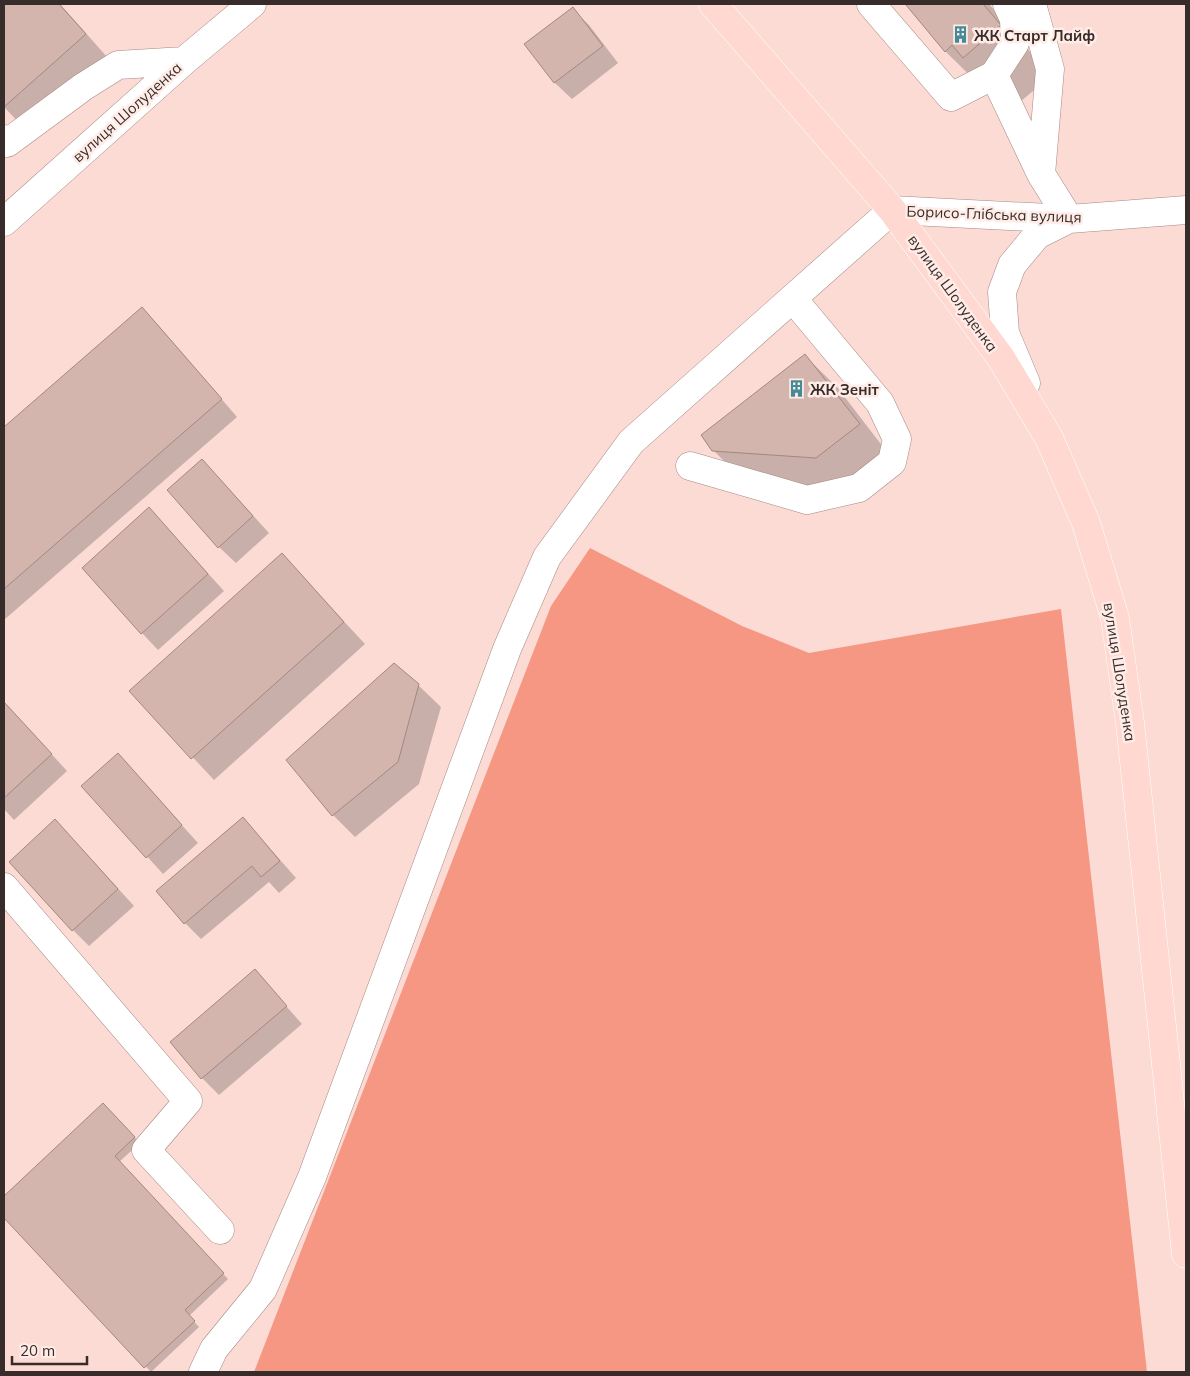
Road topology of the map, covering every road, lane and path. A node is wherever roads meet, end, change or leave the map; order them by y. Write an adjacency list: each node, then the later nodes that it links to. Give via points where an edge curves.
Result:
1 (252, 4): 6 (street, вулиця Шолуденка)
2 (713, 4): 10 (main road, вулиця Шолуденка)
3 (871, 4): 7 (street, via 951,97)
4 (1007, 4): 7 (street, via 1014,19 1015,43)
5 (1032, 4): 9 (street, via 1050,69)
6 (184, 61): 8 (street, via 118,65 7,143); 13 (street, вулиця Шолуденка)
7 (994, 75): 9 (street)
8 (4, 139)
9 (1040, 174): 12 (street)
10 (892, 210): 12 (street, Борисо-Глібська вулиця); 14 (street); 15 (main road, вулиця Шолуденка, via 1001,358)
11 (1186, 210): 12 (street, Борисо-Глібська вулиця)
12 (1069, 220): 15 (street, via 1036,235 1012,265 1002,292 1005,333)
13 (4, 222)
14 (793, 299): 16 (street, via 880,403 897,439 892,462 859,488 807,500); 20 (street, via 631,442 548,557 507,649 312,1177 263,1289 214,1349)
15 (1049, 438): 19 (main road, вулиця Шолуденка, via 1086,523 1115,618 1130,724)
16 (690, 466)
17 (4, 887): 18 (street, via 188,1101 146,1150)
18 (220, 1230)
19 (1186, 1254)
20 (204, 1372)

